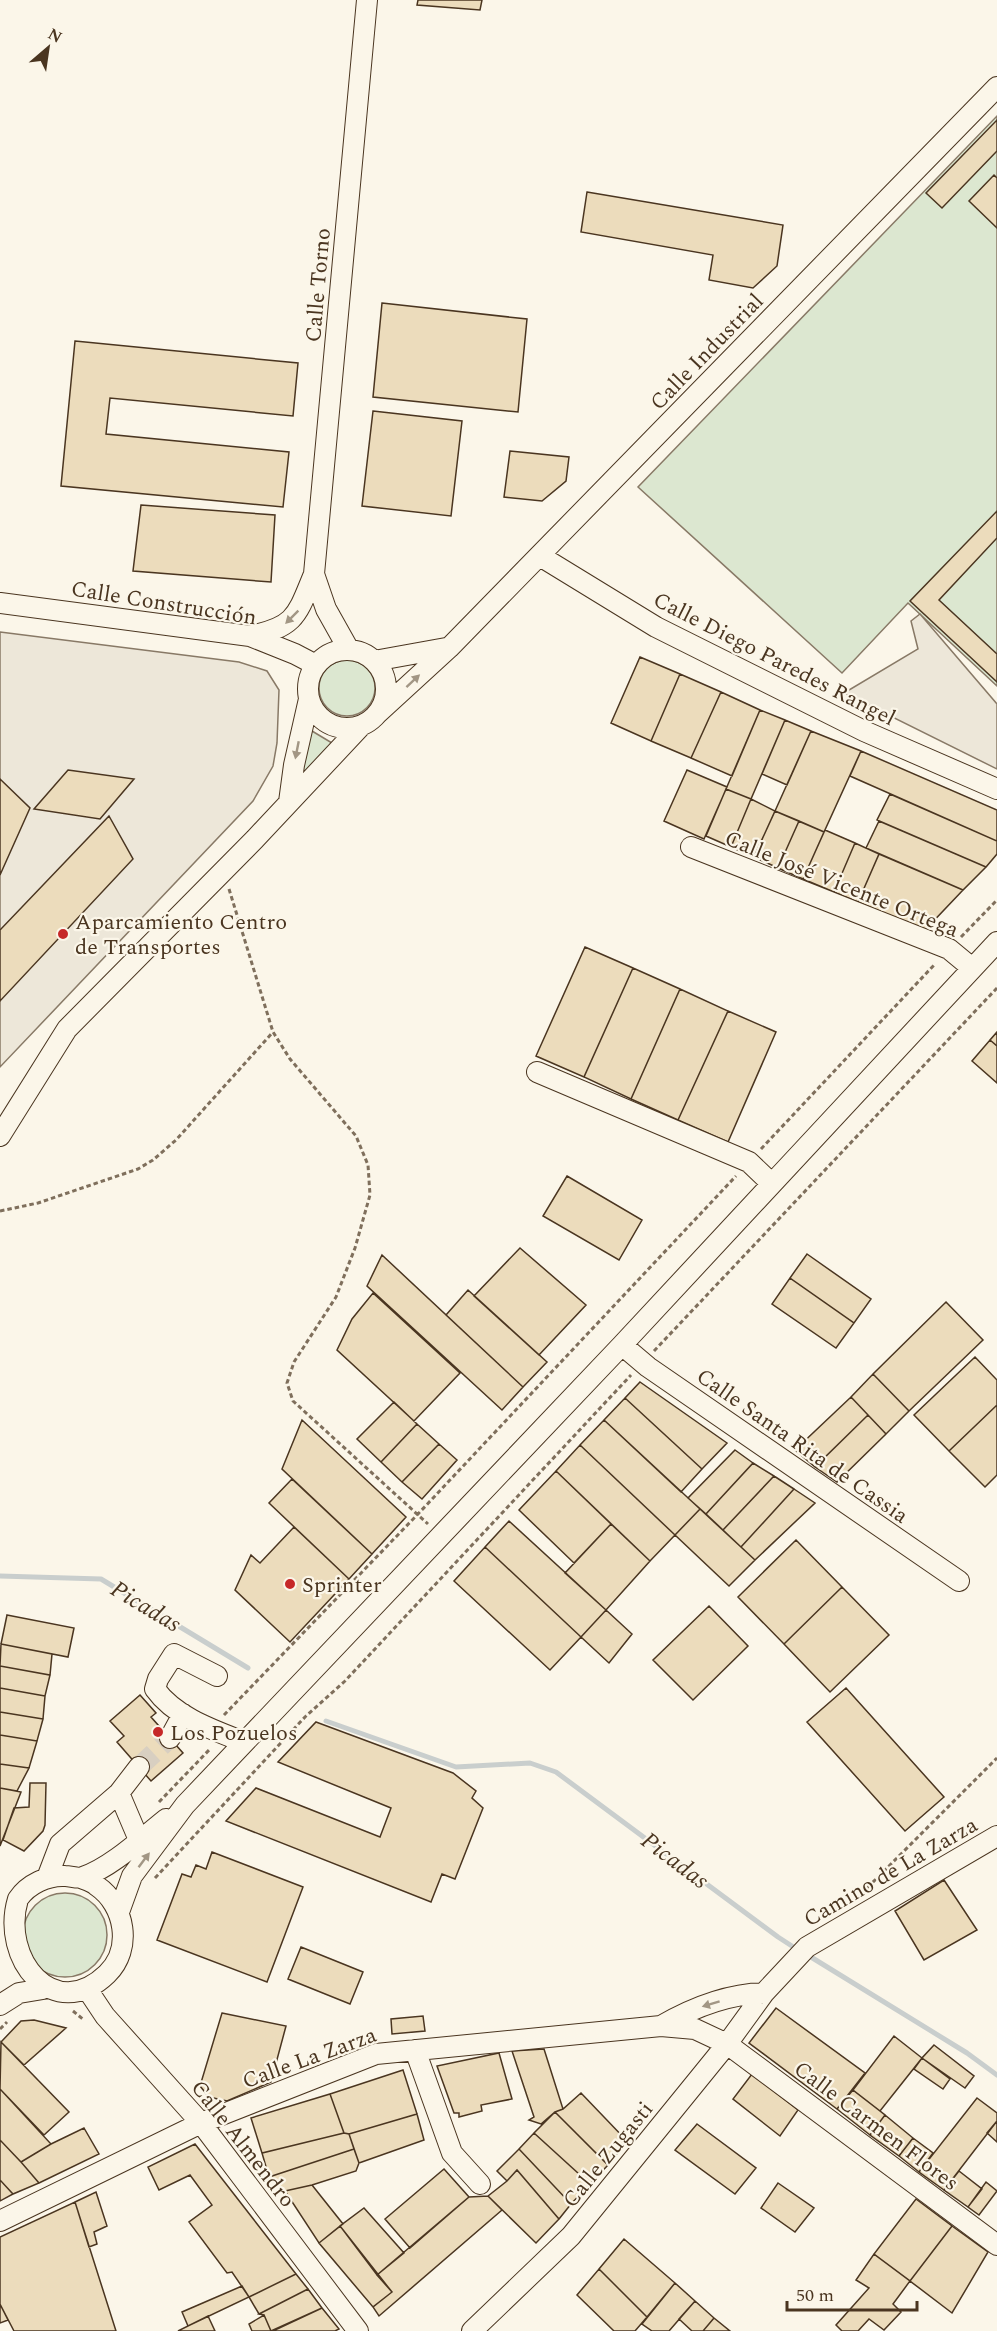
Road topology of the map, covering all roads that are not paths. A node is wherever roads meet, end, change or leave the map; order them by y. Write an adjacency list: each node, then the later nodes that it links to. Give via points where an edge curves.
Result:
1 (367, 0): 4 (street, Calle Torno)
2 (997, 87): 3 (street, Calle Industrial)
3 (540, 556): 7 (street, Calle Industrial); 13 (street, Calle Diego Paredes Rangel, via 656,627 864,731)
4 (314, 574): 6 (street, Calle Torno, one-way to 6, via 297,614 276,631); 8 (street, Calle Torno, via 326,609)
5 (0, 603): 6 (street, Calle Construcción)
6 (250, 636): 10 (street, Calle Construcción)
7 (449, 648): 9 (street); 12 (street, Calle Industrial, one-way to 7)
8 (349, 650): 9 (street); 10 (street, via 336,651)
9 (374, 661): 12 (street, via 381,670 386,693)
10 (316, 665): 11 (street, via 307,687)
11 (309, 699): 12 (street, via 314,711 335,727 348,729); 14 (street, one-way to 14)
12 (369, 720): 14 (street, Calle Industrial)
13 (997, 789)
14 (289, 802): 19 (street, Calle Industrial, via 67,1029)
15 (691, 847): 17 (street, Calle José Vicente Ortega, via 949,949)
16 (997, 942): 17 (street)
17 (972, 968): 20 (street)
18 (537, 1072): 20 (street, via 749,1162)
19 (0, 1136)
20 (771, 1183): 21 (street)
21 (622, 1345): 22 (street, Calle Santa Rita de Cassia, via 642,1363); 26 (street)
22 (959, 1581)
23 (217, 1676): 24 (street, via 174,1654 155,1689 165,1703)
24 (183, 1714): 25 (street); 26 (street)
25 (170, 1738)
26 (244, 1742): 29 (street)
27 (139, 1767): 28 (street)
28 (119, 1793): 30 (street); 32 (street)
29 (185, 1805): 32 (street); 35 (street, one-way to 29, via 132,1876)
30 (72, 1835): 33 (street, via 67,1854); 34 (street, via 60,1844)
31 (997, 1836): 37 (street, Camino de La Zarza)
32 (139, 1840): 33 (street, via 105,1866)
33 (79, 1877): 34 (street); 35 (street, via 97,1885)
34 (47, 1878): 36 (street, via 31,1886)
35 (119, 1912): 40 (street, via 123,1942 119,1957 106,1976)
36 (5, 1915): 38 (street)
37 (801, 1954): 41 (street, Calle Zugasti)
38 (6, 1957): 39 (street, via 24,1977)
39 (43, 1989): 40 (street, via 65,1993); 42 (street, via 19,1993)
40 (87, 1989): 46 (street, Calle Almendro, via 105,2016)
41 (764, 1993): 43 (street, one-way to 43, via 744,1993 688,2011); 44 (street, Calle Zugasti)
42 (6, 2010)
43 (661, 2026): 44 (street, Calle La Zarza, via 695,2029); 45 (street, Calle La Zarza)
44 (728, 2044): 49 (street, Calle Carmen Flores); 51 (street, Calle Zugasti, via 571,2236)
45 (415, 2050): 46 (street, Calle La Zarza, via 376,2054); 47 (street, via 452,2153)
46 (201, 2123): 48 (street, Calle La Zarza); 50 (street, Calle Almendro)
47 (480, 2184)
48 (0, 2221)
49 (997, 2245)
50 (358, 2331)
51 (472, 2331)

